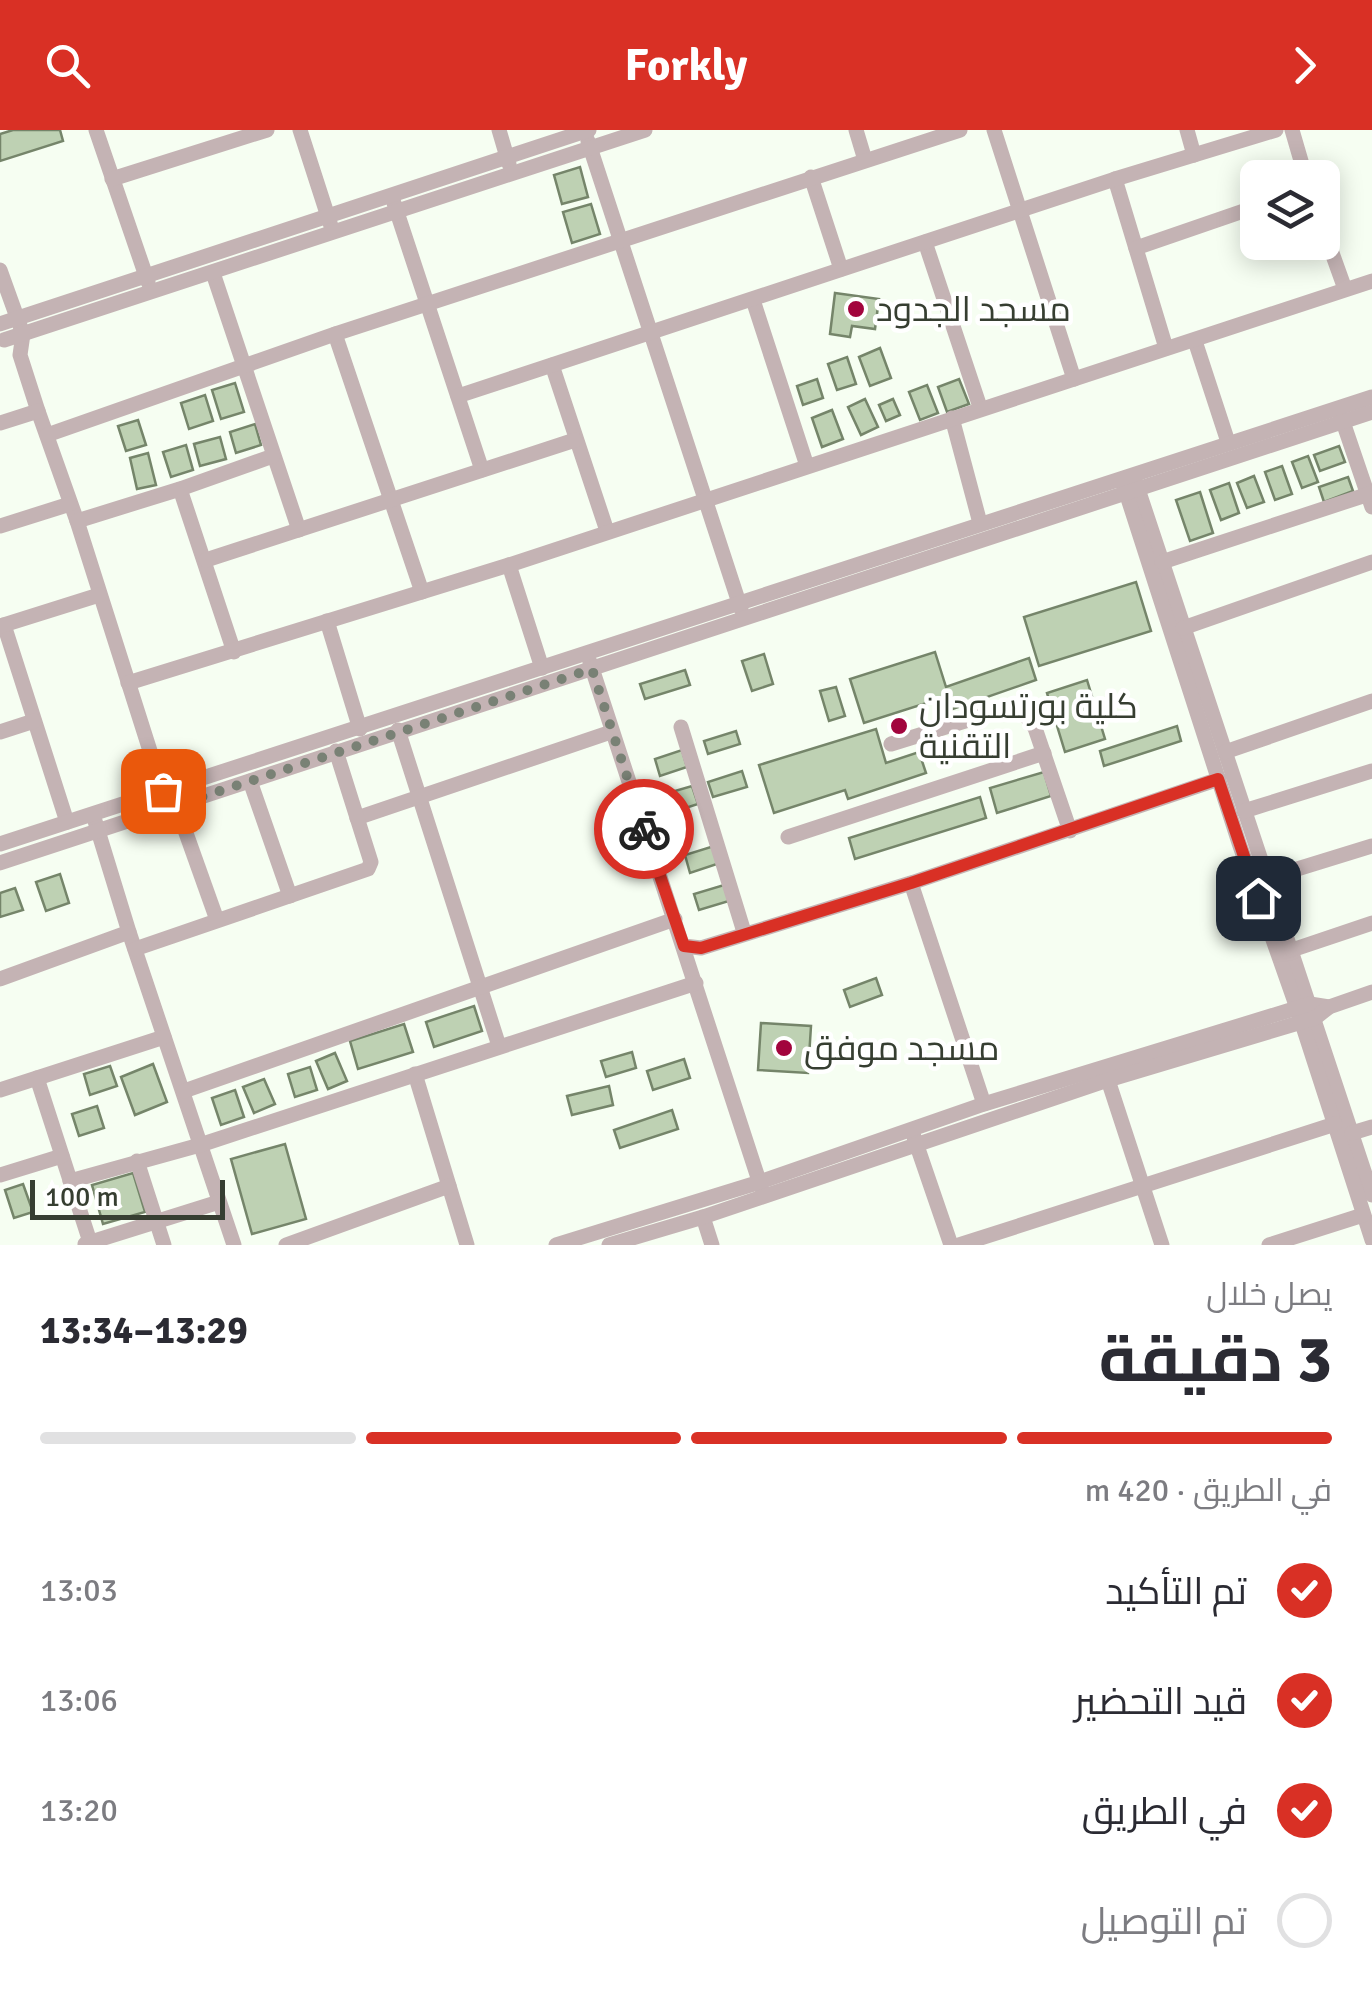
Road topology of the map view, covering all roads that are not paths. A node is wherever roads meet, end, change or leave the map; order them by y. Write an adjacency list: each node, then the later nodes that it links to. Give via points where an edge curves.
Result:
1 (96, 130): 20 (street)
2 (267, 130): 20 (street)
3 (300, 130): 26 (street)
4 (498, 130): 15 (street)
5 (646, 130): 13 (street)
6 (856, 130): 16 (street)
7 (960, 130): 16 (street)
8 (994, 130): 24 (street)
9 (1187, 130): 14 (street)
10 (1276, 130): 14 (street)
11 (1292, 130): 17 (street)
12 (587, 131): 13 (street); 15 (street)
13 (591, 148): 18 (street); 27 (street)
14 (1194, 154): 21 (street)
15 (507, 157): 18 (street); 22 (street)
16 (865, 160): 19 (street)
17 (1301, 160)
18 (512, 174): 23 (street)
19 (812, 178): 27 (street); 31 (street)
20 (112, 179): 34 (street)
21 (1116, 179): 24 (street); 29 (street)
22 (391, 196): 23 (street); 26 (street)
23 (398, 212): 26 (street); 39 (street)
24 (1020, 212): 28 (street); 49 (street)
25 (1240, 212): 29 (street)
26 (330, 224): 33 (street); 34 (street)
27 (620, 241): 39 (street); 43 (street)
28 (925, 242): 31 (street); 52 (street)
29 (1136, 248): 45 (street)
30 (1335, 260): 36 (street)
31 (841, 269): 38 (street)
32 (0, 270): 40 (street)
33 (214, 273): 37 (street); 47 (street)
34 (146, 276): 37 (street); 40 (street)
35 (1372, 281): 36 (street)
36 (1345, 289): 44 (street)
37 (151, 292): 40 (street)
38 (753, 300): 43 (street); 62 (street)
39 (428, 303): 42 (street); 50 (street)
40 (21, 326): 41 (street); 46 (street)
41 (1, 332): 46 (street)
42 (335, 334): 47 (street); 67 (street)
43 (652, 334): 48 (street); 68 (street)
44 (1196, 341): 45 (street); 60 (street)
45 (1166, 348): 49 (street)
46 (20, 355): 53 (street)
47 (244, 364): 58 (street); 61 (street)
48 (552, 365): 50 (street); 59 (street)
49 (1074, 379): 52 (street)
50 (458, 396): 63 (street)
51 (1372, 397): 55 (street)
52 (980, 407): 56 (street)
53 (38, 411): 57 (street); 58 (street)
54 (1372, 412): 55 (street)
55 (1340, 415): 60 (street); 64 (street); 66 (street)
56 (952, 418): 62 (street); 71 (street)
57 (0, 423)
58 (46, 435): 69 (street)
59 (575, 440): 63 (street); 74 (street)
60 (1228, 442): 64 (street)
61 (273, 456): 65 (street); 73 (street)
62 (807, 466): 68 (street)
63 (482, 470): 67 (street)
64 (1129, 483): 71 (street); 76 (street); 81 (street); 101 (street)
65 (180, 489): 70 (street); 75 (street)
66 (1371, 498): 76 (street)
67 (390, 500): 73 (street); 79 (street)
68 (706, 500): 74 (street); 81 (street)
69 (70, 504): 70 (street); 72 (street)
70 (77, 521): 80 (street)
71 (980, 523): 81 (street)
72 (0, 526)
73 (299, 530): 75 (street)
74 (607, 530): 78 (street)
75 (206, 560): 85 (street)
76 (1162, 562): 84 (street)
77 (1372, 562): 84 (street)
78 (509, 565): 79 (street); 87 (street)
79 (422, 592): 82 (street)
80 (100, 595): 83 (street); 88 (street)
81 (742, 610): 86 (street)
82 (327, 621): 85 (street); 92 (street)
83 (2, 626): 90 (street)
84 (1183, 628): 98 (street)
85 (234, 652): 88 (street)
86 (589, 661): 87 (street); 93 (street); 95 (street)
87 (542, 668): 92 (street)
88 (128, 683): 103 (street)
89 (1372, 701): 98 (street)
90 (34, 721): 94 (street); 109 (street)
91 (681, 727): 123 (street)
92 (360, 729): 103 (street)
93 (398, 730): 97 (street); 104 (street)
94 (0, 732)
95 (611, 732): 104 (street); 119 (street)
96 (892, 744): 99 (street, via 1010,706 1032,723)
97 (336, 752): 102 (street); 108 (street)
98 (1225, 752): 106 (street)
99 (1044, 753): 111 (street); 112 (street)
100 (1372, 771): 106 (street)
101 (1218, 779): 111 (street); 131 (street)
102 (250, 781): 105 (street); 118 (street)
103 (163, 791): 105 (street); 107 (street)
104 (418, 798): 108 (street); 129 (street)
105 (172, 806): 110 (street); 120 (street)
106 (1244, 810): 116 (street)
107 (92, 814): 109 (street); 110 (street)
108 (357, 818): 118 (street, via 368,870)
109 (67, 822): 113 (street)
110 (98, 831): 115 (street); 122 (street)
111 (1070, 831): 117 (street)
112 (788, 836)
113 (0, 844)
114 (1372, 846): 116 (street)
115 (0, 863)
116 (1265, 879): 126 (street)
117 (911, 883): 123 (street); 139 (street)
118 (290, 896): 120 (street)
119 (674, 919): 124 (street); 129 (street)
120 (217, 920): 125 (street)
121 (1372, 922): 126 (street)
122 (128, 932): 125 (street); 127 (street)
123 (744, 932): 124 (street, via 701,948)
124 (684, 946): 128 (street)
125 (135, 949): 132 (street)
126 (1292, 950): 131 (street)
127 (0, 979)
128 (696, 983): 133 (street); 151 (street)
129 (478, 988): 133 (street); 138 (street)
130 (1372, 992): 131 (street)
131 (1306, 1013): 136 (street); 139 (street); 140 (street); 142 (street)
132 (164, 1037): 135 (street); 138 (street)
133 (499, 1046): 134 (street)
134 (415, 1074): 144 (street); 150 (street)
135 (37, 1078): 137 (street); 145 (street)
136 (1108, 1080): 143 (street); 149 (street)
137 (0, 1090)
138 (184, 1092): 144 (street)
139 (984, 1104): 143 (street)
140 (1334, 1124): 149 (street); 154 (street)
141 (1372, 1127): 142 (street)
142 (1352, 1134): 152 (street)
143 (913, 1136): 151 (street); 166 (street)
144 (200, 1145): 146 (street); 153 (street)
145 (62, 1156): 147 (street); 148 (street)
146 (137, 1161): 148 (street); 156 (street)
147 (0, 1175)
148 (70, 1181): 158 (street)
149 (1142, 1185): 167 (street); 168 (street)
150 (449, 1186): 161 (street); 162 (street)
151 (761, 1189): 155 (street); 163 (street)
152 (1372, 1195)
153 (220, 1202): 156 (street); 160 (street)
154 (1363, 1215): 157 (street); 169 (street)
155 (703, 1216): 164 (street); 165 (street)
156 (156, 1220): 158 (street); 159 (street)
157 (1372, 1240)
158 (87, 1244)
159 (164, 1245)
160 (234, 1245)
161 (286, 1245)
162 (467, 1245)
163 (556, 1245)
164 (609, 1245)
165 (712, 1245)
166 (951, 1245)
167 (959, 1245)
168 (1162, 1245)
169 (1269, 1245)

